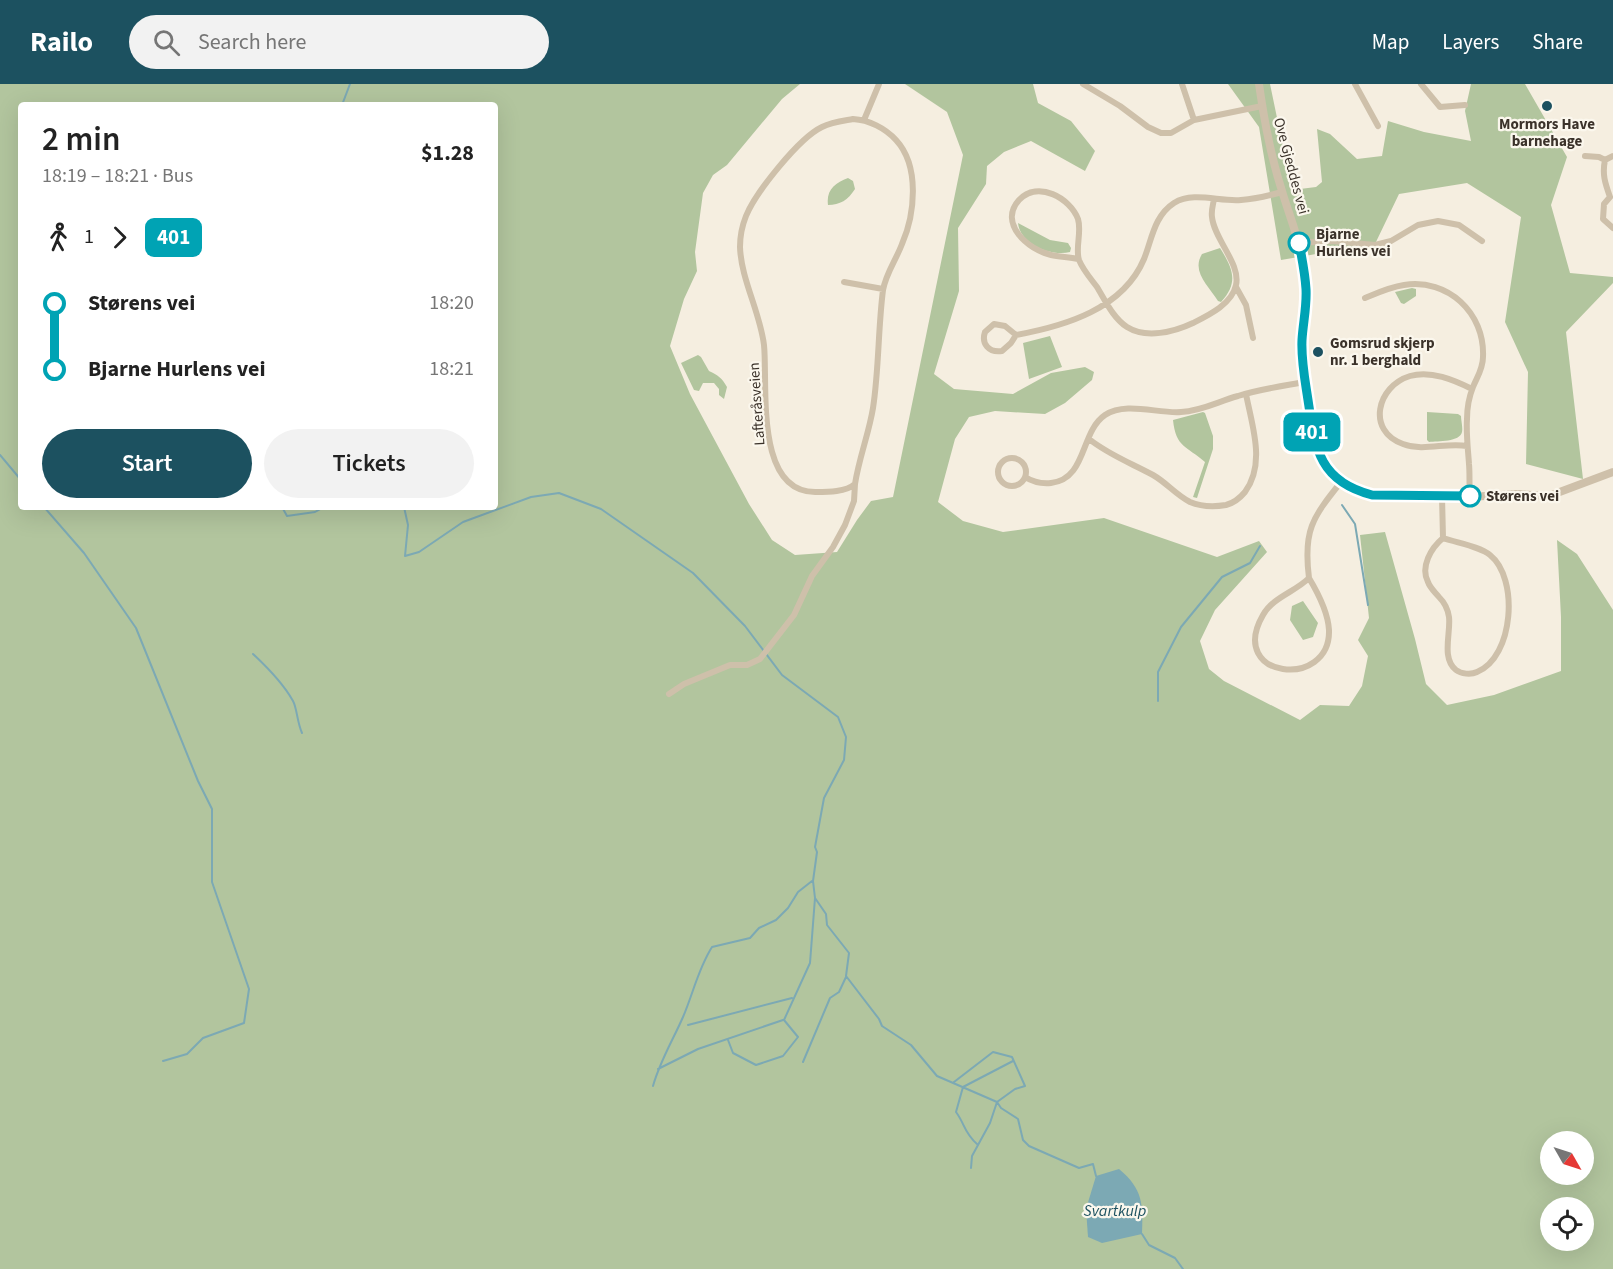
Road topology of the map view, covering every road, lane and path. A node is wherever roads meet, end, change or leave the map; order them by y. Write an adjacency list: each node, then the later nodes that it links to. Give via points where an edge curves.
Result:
1 (879, 84): 9 (street)
2 (1083, 84): 10 (street, via 1161,133 1171,133)
3 (1182, 84): 10 (street)
4 (1259, 84): 8 (street, Ove Gjeddes vei)
5 (1355, 84): 11 (street)
6 (1421, 84): 7 (street, via 1440,107)
7 (1465, 105)
8 (1262, 106): 10 (street); 15 (street, Ove Gjeddes vei)
9 (864, 120): 24 (street, via 899,143 910,164 914,187 903,243); 37 (street, Lafteråsveien, via 836,121 808,135 756,198 740,241 764,342 768,440 774,460 782,475 799,490 823,492)
10 (1194, 120)
11 (1378, 126)
12 (1585, 156): 14 (street)
13 (1613, 156): 14 (street)
14 (1605, 160): 16 (street, via 1603,178)
15 (1282, 192): 17 (street, via 1240,200); 20 (street, Ove Gjeddes vei)
16 (1611, 196): 18 (street, via 1602,212 1603,219)
17 (1214, 199): 23 (street, via 1212,219 1235,269); 26 (street, via 1183,199 1165,210 1137,274)
18 (1613, 228)
19 (1482, 241): 20 (street, via 1459,225 1438,221 1419,225 1375,245)
20 (1299, 243): 29 (street, Ove Gjeddes vei, via 1306,289 1302,351)
21 (1078, 259): 21 (street, via 1079,222 1074,211 1054,194 1036,192 1023,196 1013,209 1012,219 1023,240 1045,253); 26 (street)
22 (844, 282): 24 (street)
23 (1236, 287): 26 (street, via 1216,310 1187,326 1156,333 1127,327); 28 (street, via 1246,305)
24 (884, 288): 37 (street, via 872,412)
25 (1365, 298): 30 (street, via 1404,284 1438,287 1458,298 1474,317 1483,343 1483,366)
26 (1107, 303): 27 (street, via 1049,328)
27 (1016, 335): 27 (street, via 1005,326 994,324 985,332 984,340 988,348 998,352 1006,349)
28 (1253, 338)
29 (1305, 382): 31 (street); 36 (street, Ove Gjeddes vei, via 1318,453)
30 (1472, 389): 33 (street); 33 (street, via 1435,376 1409,376 1391,388 1380,408 1384,430 1402,444)
31 (1246, 394): 32 (street, via 1194,411 1114,412 1099,421); 32 (street, via 1256,446 1255,469 1243,495 1230,504 1209,507 1191,502)
32 (1089, 439): 35 (street, via 1073,470 1059,482 1044,484)
33 (1467, 446): 39 (street)
34 (1613, 472): 39 (street, Ove Gjeddes vei, via 1549,496)
35 (1025, 477): 35 (street, via 1024,465 1016,458 1005,460 999,469 1002,481 1009,485 1020,483)
36 (1341, 482): 38 (street, Ove Gjeddes vei, via 1372,495); 41 (street, via 1319,511 1309,533)
37 (855, 484): 42 (street, via 854,501 845,525 812,576 794,615 760,659 754,664 730,665)
38 (1442, 496): 39 (street, Ove Gjeddes vei); 40 (street)
39 (1470, 496)
40 (1443, 538): 40 (street, via 1489,554 1501,567 1506,581 1509,621 1504,643 1494,660 1474,673 1462,673 1450,664 1448,613 1425,573 1430,554)
41 (1310, 578): 41 (street, via 1262,616 1256,651 1272,668 1300,669 1324,651 1328,623)
42 (669, 694)

